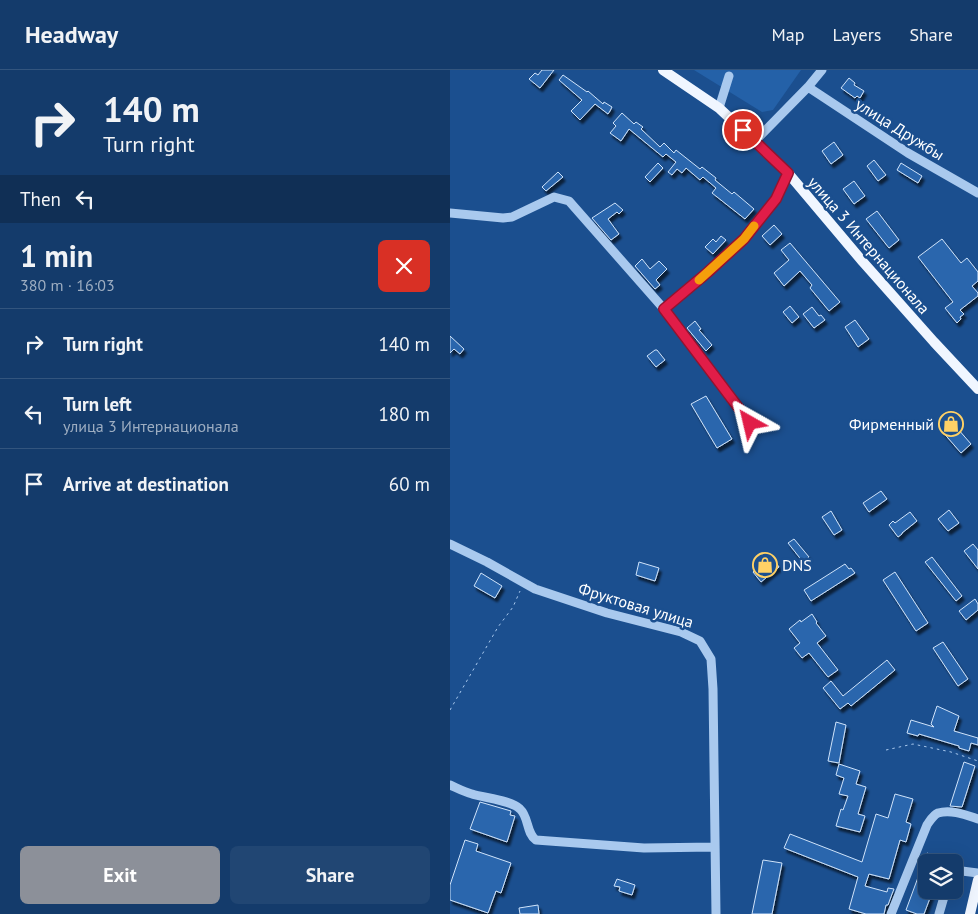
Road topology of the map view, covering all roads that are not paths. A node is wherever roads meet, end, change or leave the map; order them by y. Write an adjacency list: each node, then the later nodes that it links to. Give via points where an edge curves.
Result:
1 (663, 70): 5 (main road, улица 3 Интернационала)
2 (822, 70): 4 (street)
3 (729, 76): 5 (street)
4 (808, 87): 6 (street); 8 (street, улица Дружбы, via 908,153)
5 (719, 108): 6 (main road, улица 3 Интернационала)
6 (755, 141): 7 (main road, улица 3 Интернационала)
7 (788, 173): 10 (street, via 776,199 744,239); 11 (main road, улица 3 Интернационала, via 862,262)
8 (978, 193)
9 (450, 213): 10 (street, via 504,218 554,198 569,201)
10 (664, 309): 12 (street)
11 (978, 389)
12 (750, 423)
13 (450, 544): 16 (street, Фруктовая улица, via 535,589 607,613 681,632 700,641 711,659)
14 (450, 785): 16 (street, via 520,808 531,836 536,840 644,848)
15 (978, 819): 22 (street, via 950,813 933,817 927,824)
16 (714, 847): 21 (street, Фруктовая улица)
17 (963, 871): 18 (street)
18 (978, 873)
19 (978, 880): 24 (main road)
20 (943, 899): 23 (street)
21 (716, 914)
22 (891, 914)
23 (939, 914)
24 (970, 914)

